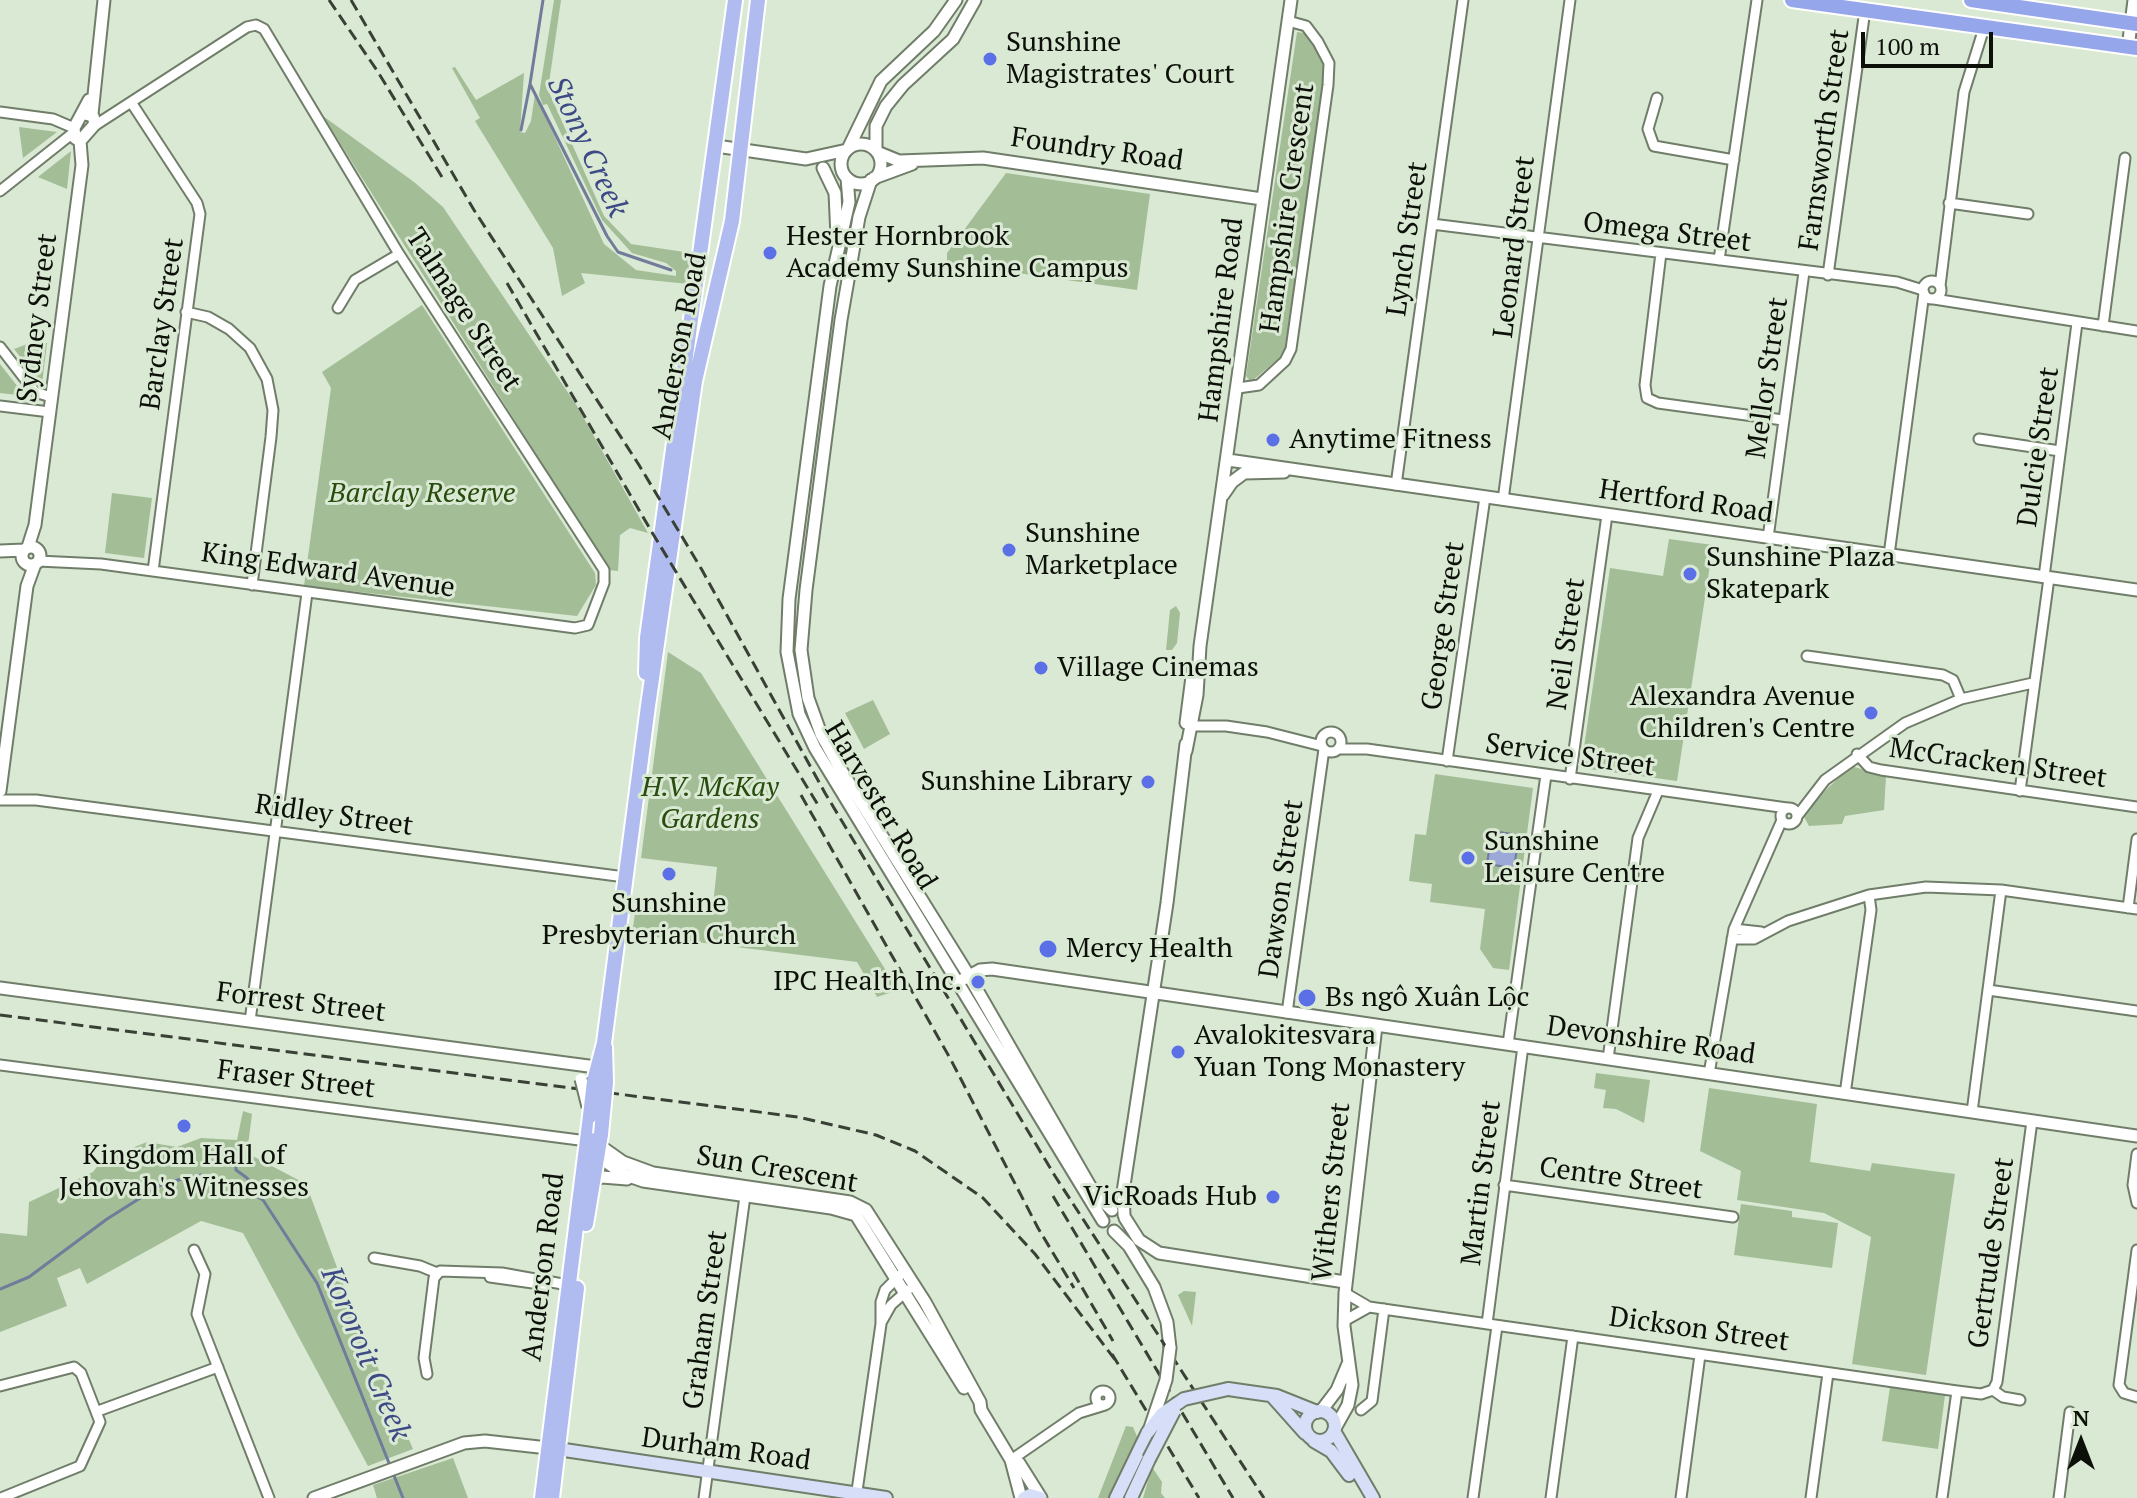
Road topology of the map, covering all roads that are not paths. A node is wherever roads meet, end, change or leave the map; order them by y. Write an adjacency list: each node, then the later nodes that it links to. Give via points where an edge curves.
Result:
1 (104, 0): 21 (street, Sydney Street)
2 (735, 0): 22 (main road, Anderson Road)
3 (758, 0): 24 (main road, Anderson Road)
4 (956, 0): 23 (street, via 934,31 881,81)
5 (975, 0): 25 (street, via 953,39 886,106 876,126)
6 (1291, 0): 14 (street, Hampshire Road)
7 (1463, 0): 37 (street, Lynch Street)
8 (1570, 0): 38 (street, Leonard Street)
9 (1757, 0): 29 (street)
10 (1792, 0): 13 (highway)
11 (1971, 0): 15 (highway)
12 (2134, 0): 15 (street)
13 (1865, 10): 16 (highway); 44 (street, Farnsworth Street)
14 (1288, 21): 34 (street, Hampshire Road); 52 (street, Hampshire Crescent, via 1306,26 1318,42 1329,63 1328,85 1291,349 1259,385)
15 (2134, 23): 17 (street)
16 (1984, 28): 17 (highway); 35 (street, via 1964,92)
17 (2132, 48)
18 (1657, 98): 29 (street, via 1648,129 1654,146)
19 (131, 102): 21 (street); 41 (street, Talmage Street, via 256,25 267,34); 47 (street, Barclay Street, via 200,214)
20 (0, 112): 21 (street)
21 (83, 127): 33 (street); 53 (street, Sydney Street)
22 (716, 146): 24 (street); 81 (main road, Anderson Road, via 647,638)
23 (848, 149): 25 (street, via 864,144); 27 (street); 31 (street, via 841,163)
24 (741, 150): 27 (street); 81 (main road, Anderson Road, via 732,221 695,381)
25 (876, 152): 28 (street, Foundry Road, via 899,161); 32 (street, via 880,165)
26 (2125, 158): 49 (street)
27 (806, 159): 30 (street)
28 (924, 159): 32 (street, Foundry Road); 34 (street, Foundry Road, via 983,158)
29 (1734, 160): 42 (street)
30 (823, 168): 31 (street); 39 (street, via 835,193)
31 (847, 178): 32 (street, via 857,183); 39 (street, Harvester Road, via 849,202)
32 (873, 179): 103 (street, Harvester Road, via 859,217 841,320 803,622 803,667 821,734)
33 (0, 191)
34 (1262, 199): 52 (street, Hampshire Road)
35 (1949, 203): 36 (street); 45 (street)
36 (2028, 214)
37 (1432, 224): 38 (street, Omega Street); 61 (street, Lynch Street)
38 (1538, 239): 40 (street, Omega Street); 64 (street, Leonard Street)
39 (838, 241): 103 (street, Harvester Road, via 789,599 789,667 799,714 815,748)
40 (1661, 253): 42 (street, Omega Street); 56 (street, via 1647,398)
41 (399, 254): 46 (street, via 355,280); 75 (street, Talmage Street, via 604,570)
42 (1719, 260): 43 (street, Omega Street)
43 (1804, 272): 44 (street, Omega Street); 56 (street, Mellor Street)
44 (1828, 275): 45 (street, Omega Street)
45 (1931, 290): 48 (street, Omega Street, via 1956,303); 68 (street, via 1921,317)
46 (338, 308)
47 (186, 312): 70 (street, Barclay Street); 72 (street, via 229,329 250,348 267,379 273,410)
48 (2077, 323): 49 (street, Omega Street); 58 (street, Dulcie Street)
49 (2103, 326): 50 (street, Omega Street)
50 (2137, 331)
51 (0, 347): 53 (street, via 35,392)
52 (1238, 388): 59 (street, Hampshire Road)
53 (51, 397): 55 (street, Sydney Street)
54 (0, 406): 55 (street)
55 (50, 412): 69 (street, Sydney Street)
56 (1783, 420): 66 (street, Mellor Street)
57 (1979, 439): 58 (street)
58 (2060, 451): 71 (street, Dulcie Street)
59 (1228, 460): 60 (street, Hertford Road); 63 (street, Hampshire Road)
60 (1300, 470): 61 (street, Hertford Road); 63 (street, via 1244,473)
61 (1396, 485): 62 (street, Hertford Road)
62 (1485, 497): 64 (street, Hertford Road); 86 (street, George Street)
63 (1221, 498): 76 (street, Hampshire Road)
64 (1503, 500): 65 (street, Hertford Road)
65 (1607, 515): 66 (street, Hertford Road); 88 (street, Neil Street)
66 (1768, 538): 68 (street, Hertford Road)
67 (0, 552): 69 (street, King Edward Avenue)
68 (1889, 555): 71 (street, Hertford Road)
69 (31, 556): 70 (street, King Edward Avenue); 79 (street, Sydney Street)
70 (153, 571): 72 (street, King Edward Avenue)
71 (2046, 577): 73 (street, Hertford Road); 78 (street, Dulcie Street)
72 (252, 585): 74 (street, King Edward Avenue)
73 (2137, 590)
74 (307, 593): 75 (street, King Edward Avenue, via 575,628); 96 (street)
75 (588, 625)
76 (1200, 646): 82 (street, Hampshire Road); 84 (street, Hampshire Road, via 1189,694)
77 (1807, 656): 80 (street, via 1943,675 1953,680)
78 (2033, 683): 80 (street); 91 (street, Dulcie Street)
79 (6, 699): 89 (street, Sydney Street)
80 (1961, 699): 85 (street, via 1905,723)
81 (648, 702): 98 (main road, Anderson Road)
82 (1193, 721): 83 (street, Service Street); 84 (street, Hampshire Road)
83 (1330, 741): 86 (street, Service Street); 108 (street, Dawson Street, via 1321,771)
84 (1186, 751): 106 (street, Hampshire Road)
85 (1857, 754): 91 (street, McCracken Street, via 1869,767 1881,770); 95 (street)
86 (1447, 761): 87 (street, Service Street)
87 (1546, 775): 88 (street, Service Street); 111 (street)
88 (1570, 779): 90 (street, Service Street)
89 (0, 791): 93 (street, Ridley Street)
90 (1658, 791): 95 (street, Service Street, via 1767,807); 113 (street, via 1638,838)
91 (2020, 791): 94 (street, McCracken Street)
92 (0, 800): 93 (street, Ridley Street)
93 (36, 800): 96 (street, Ridley Street)
94 (2137, 807)
95 (1788, 815): 102 (street)
96 (277, 831): 98 (street, Ridley Street); 109 (street)
97 (2137, 839): 101 (street)
98 (625, 877): 117 (main road, Anderson Road)
99 (2001, 890): 100 (street, via 1926,887); 101 (street); 105 (street)
100 (1869, 895): 102 (street, via 1765,932); 118 (street)
101 (2133, 909)
102 (1733, 934): 116 (street)
103 (963, 979): 106 (street, Devonshire Road, via 992,969); 129 (street, Harvester Road, via 1094,1193); 131 (street, Harvester Road)
104 (0, 988): 109 (street, Forrest Street)
105 (1988, 990): 107 (street); 119 (street)
106 (1151, 992): 108 (street, Devonshire Road); 129 (street, Hampshire Road)
107 (2137, 1011)
108 (1287, 1013): 110 (street, Devonshire Road)
109 (253, 1021): 114 (street, Forrest Street)
110 (1376, 1026): 111 (street, Devonshire Road); 139 (street, Withers Street)
111 (1508, 1044): 112 (street, Devonshire Road)
112 (1523, 1046): 113 (street, Devonshire Road); 126 (street, Martin Street)
113 (1608, 1059): 116 (street, Devonshire Road)
114 (567, 1062): 117 (street); 117 (street, Forrest Street)
115 (0, 1065): 122 (street, Fraser Street)
116 (1709, 1074): 118 (street, Devonshire Road)
117 (597, 1075): 122 (main road, Anderson Road, bridge); 122 (main road, Anderson Road, bridge, via 590,1116)
118 (1845, 1094): 119 (street, Devonshire Road)
119 (1972, 1112): 120 (street, Devonshire Road)
120 (2032, 1121): 121 (street, Devonshire Road); 153 (street, Gertrude Street)
121 (2137, 1136)
122 (595, 1142): 124 (main road, Anderson Road); 125 (street, Sun Crescent, via 623,1174); 127 (street, Sun Crescent, via 643,1170); 138 (main road, Anderson Road)
123 (2137, 1154): 128 (street)
124 (593, 1181): 125 (street); 138 (main road, Anderson Road)
125 (643, 1181): 127 (street, Sun Crescent)
126 (1504, 1185): 130 (street, Centre Street); 145 (street, Martin Street)
127 (746, 1192): 137 (street, Sun Crescent, via 856,1215); 169 (street, Graham Street)
128 (2137, 1203)
129 (1118, 1213): 131 (street); 132 (street, via 1121,1229); 139 (street, Dickson Street, via 1139,1240 1159,1253)
130 (1733, 1217)
131 (1103, 1221): 132 (street, Harvester Road)
132 (1114, 1231): 165 (street, bridge, via 1136,1256 1163,1309 1170,1348 1166,1380)
133 (194, 1250): 149 (street, via 205,1274 197,1314)
134 (2137, 1250): 156 (street, via 2119,1385)
135 (374, 1258): 136 (street)
136 (437, 1273): 138 (street, via 539,1278); 151 (street, via 424,1358)
137 (901, 1274): 140 (street, Sun Crescent); 144 (street, via 882,1298)
138 (573, 1286): 167 (main road, Anderson Road)
139 (1345, 1288): 141 (street, Dickson Street); 143 (street, Withers Street)
140 (911, 1290): 144 (street, via 891,1305); 168 (street, Sun Crescent)
141 (1369, 1307): 142 (street, Dickson Street); 143 (street)
142 (1384, 1309): 145 (street, Dickson Street); 159 (street, via 1372,1401)
143 (1344, 1321): 148 (street, Withers Street)
144 (881, 1324): 170 (street)
145 (1492, 1325): 146 (street, Dickson Street); 184 (street, Martin Street)
146 (1573, 1336): 147 (street, Dickson Street); 185 (street)
147 (1700, 1355): 150 (street, Dickson Street); 186 (street)
148 (1348, 1363): 160 (street, via 1337,1390); 164 (street, Withers Street, via 1351,1395)
149 (218, 1367): 163 (street); 172 (street)
150 (1828, 1373): 154 (street, Dickson Street); 187 (street)
151 (427, 1374)
152 (0, 1386): 163 (street, via 74,1367)
153 (1993, 1390): 154 (street, Dickson Street); 158 (street, Dickson Street)
154 (1957, 1391): 188 (street)
155 (1270, 1394): 157 (main road, bridge, via 1228,1389); 160 (main road); 166 (main road)
156 (2137, 1397)
157 (1184, 1399): 165 (main road, bridge); 181 (main road, bridge, via 1164,1424)
158 (2020, 1400)
159 (1361, 1410)
160 (1319, 1412): 164 (main road, via 1332,1417); 166 (main road, via 1305,1421)
161 (2070, 1412): 189 (street)
162 (1079, 1413): 162 (street, via 1105,1405 1097,1402 1097,1394); 168 (street)
163 (99, 1414): 171 (street, via 99,1427 80,1466)
164 (1334, 1430): 166 (main road, via 1326,1440); 183 (main road)
165 (1148, 1432): 180 (main road)
166 (1312, 1439): 182 (main road, via 1336,1457)
167 (553, 1449): 169 (main road, Durham Road); 173 (street, via 464,1443); 174 (main road, Anderson Road); 175 (main road, Anderson Road)
168 (1009, 1457): 178 (street, Sun Crescent); 179 (street, Sun Crescent, via 1019,1463)
169 (707, 1471): 170 (main road, Durham Road); 176 (street, Graham Street)
170 (859, 1496): 177 (main road, Durham Road)
171 (1, 1498)
172 (269, 1498)
173 (314, 1498)
174 (542, 1498)
175 (552, 1498)
176 (704, 1498)
177 (886, 1498)
178 (1022, 1498): 179 (main road)
179 (1040, 1498)
180 (1116, 1498)
181 (1131, 1498)
182 (1363, 1498)
183 (1373, 1498)
184 (1473, 1498)
185 (1551, 1498)
186 (1681, 1498)
187 (1811, 1498)
188 (1942, 1498)
189 (2059, 1498)

